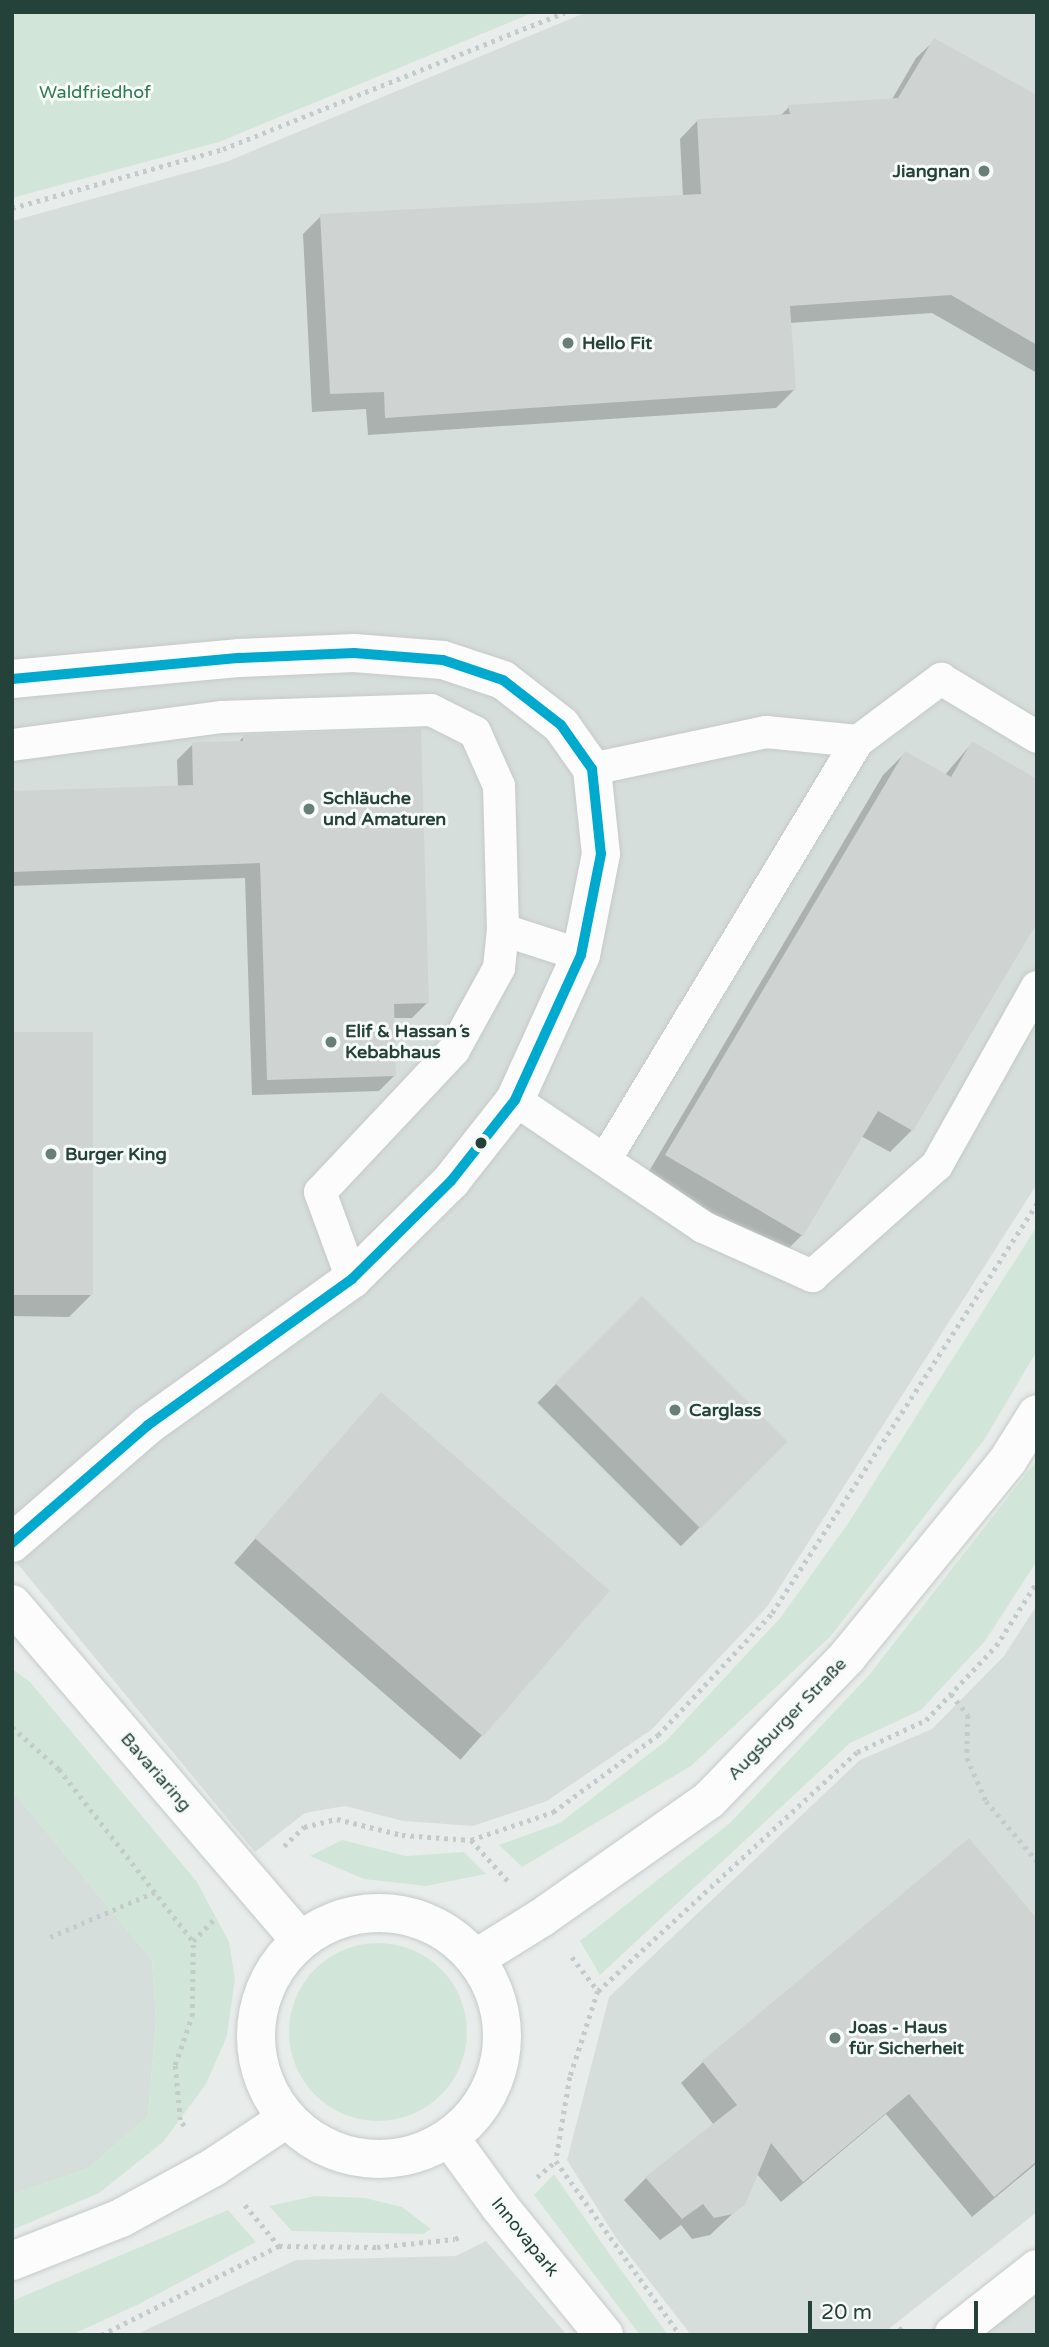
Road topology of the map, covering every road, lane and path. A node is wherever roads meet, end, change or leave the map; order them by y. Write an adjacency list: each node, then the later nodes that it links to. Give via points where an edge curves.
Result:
1 (565, 12): 2 (path, via 223,149)
2 (12, 208)
3 (12, 680): 7 (street, via 315,654 443,660 503,680 561,725)
4 (1037, 737): 5 (lane, via 941,679)
5 (858, 741): 7 (lane, via 766,732); 12 (lane)
6 (12, 745): 8 (lane, via 222,717 431,710 475,733 499,786)
7 (592, 769): 9 (street, via 601,854)
8 (503, 930): 9 (lane); 14 (lane, via 499,968 454,1050 320,1192)
9 (581, 955): 11 (street)
10 (1037, 987): 12 (lane, via 937,1164 812,1276 703,1227)
11 (515, 1100): 12 (lane); 14 (street, via 452,1181)
12 (605, 1160)
13 (1037, 1203): 21 (path, via 772,1613 658,1735 553,1812)
14 (352, 1279): 16 (street, via 147,1426)
15 (1037, 1414): 25 (street, Augsburger Straße, via 1008,1460 847,1657 709,1800)
16 (12, 1543)
17 (1037, 1583): 19 (path, via 996,1646)
18 (12, 1604): 23 (street, Bavariaring)
19 (951, 1695): 22 (path, via 968,1715 967,1758 986,1801); 30 (path, via 926,1720 857,1752)
20 (12, 1727): 24 (path, via 59,1769)
21 (471, 1840): 23 (path, via 402,1835 337,1819 304,1827); 25 (path)
22 (1037, 1861)
23 (250, 1882): 27 (street, Bavariaring); 28 (path)
24 (155, 1892): 26 (path); 28 (path)
25 (541, 1918): 29 (street, Augsburger Straße); 30 (path)
26 (50, 1937)
27 (300, 1940): 29 (street, via 327,1923 359,1914 392,1913 423,1920 452,1936); 31 (street, via 269,1978 255,2026 261,2075)
28 (192, 1941): 34 (path, via 192,2016 175,2065 178,2106 180,2120)
29 (475, 1959): 32 (street, via 499,2003 501,2053 484,2100)
30 (598, 1991): 33 (path, via 570,2077)
31 (286, 2119): 32 (street, via 322,2145 364,2158 408,2155); 34 (street)
32 (449, 2137): 35 (street, Innovapark)
33 (556, 2161): 35 (path); 41 (path)
34 (214, 2167): 36 (path); 37 (street, via 121,2218)
35 (500, 2207): 36 (path, via 455,2239 377,2247); 40 (street, Innovapark)
36 (279, 2246): 39 (path)
37 (12, 2261)
38 (1037, 2269): 42 (street)
39 (101, 2335)
40 (604, 2335)
41 (680, 2335)
42 (953, 2335)

